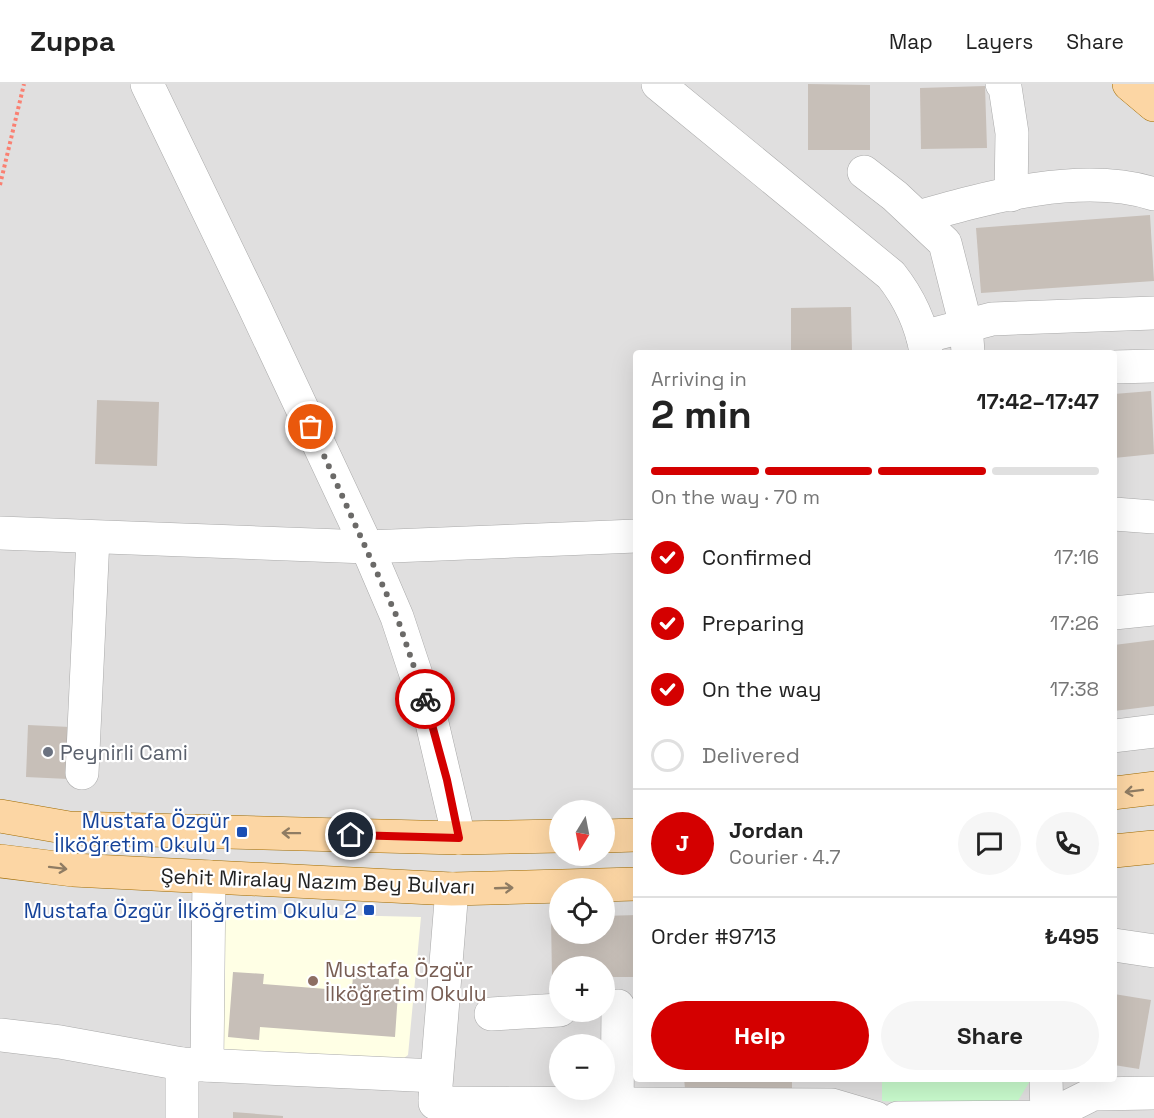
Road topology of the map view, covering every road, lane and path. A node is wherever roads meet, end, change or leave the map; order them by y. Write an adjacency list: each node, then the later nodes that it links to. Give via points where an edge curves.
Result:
1 (24, 84): 8 (path)
2 (147, 84): 22 (street)
3 (1002, 84): 10 (street, via 1012,133)
4 (1129, 84): 6 (main road)
5 (677, 88): 14 (street, via 891,275 908,298)
6 (1154, 105)
7 (864, 172): 11 (street)
8 (0, 184)
9 (1154, 194): 10 (street, via 1130,186 1050,187)
10 (1011, 195): 11 (street)
11 (918, 217): 13 (street, via 945,243)
12 (1154, 313): 13 (street, via 992,319)
13 (967, 339): 14 (street)
14 (924, 345)
15 (1154, 366): 16 (street)
16 (1117, 367)
17 (1117, 514): 18 (street)
18 (1154, 517)
19 (0, 534): 21 (street)
20 (633, 536): 22 (street)
21 (93, 538): 22 (street); 27 (street)
22 (367, 547): 34 (street, via 397,617 432,723)
23 (1154, 609): 24 (street)
24 (1117, 613)
25 (1154, 731): 26 (street)
26 (1117, 736)
27 (82, 773)
28 (1154, 788): 29 (main road, one-way to 29)
29 (1117, 793)
30 (0, 816): 34 (main road, one-way to 30, via 69,828)
31 (633, 835): 33 (main road)
32 (549, 836): 34 (main road)
33 (615, 836)
34 (459, 838)
35 (1154, 847): 36 (main road)
36 (1117, 851)
37 (0, 861): 38 (main road, Şehit Miralay Nazım Bey Bulvarı, one-way to 38, via 73,870)
38 (209, 877): 40 (main road, Şehit Miralay Nazım Bey Bulvarı); 47 (street)
39 (633, 884): 40 (main road, Şehit Miralay Nazım Bey Bulvarı, one-way to 39)
40 (452, 889): 51 (street)
41 (1117, 945): 42 (street)
42 (1154, 951)
43 (620, 1006): 54 (street)
44 (549, 1011): 45 (street)
45 (491, 1014)
46 (0, 1035): 47 (street)
47 (194, 1064): 51 (street); 56 (street)
48 (1046, 1082): 55 (street)
49 (832, 1092): 54 (street); 57 (street)
50 (1154, 1093): 52 (street)
51 (435, 1099): 53 (street)
52 (1092, 1106): 55 (street)
53 (469, 1111): 54 (street)
54 (617, 1111)
55 (1047, 1117): 58 (street)
56 (182, 1118)
57 (876, 1118)
58 (898, 1118)

